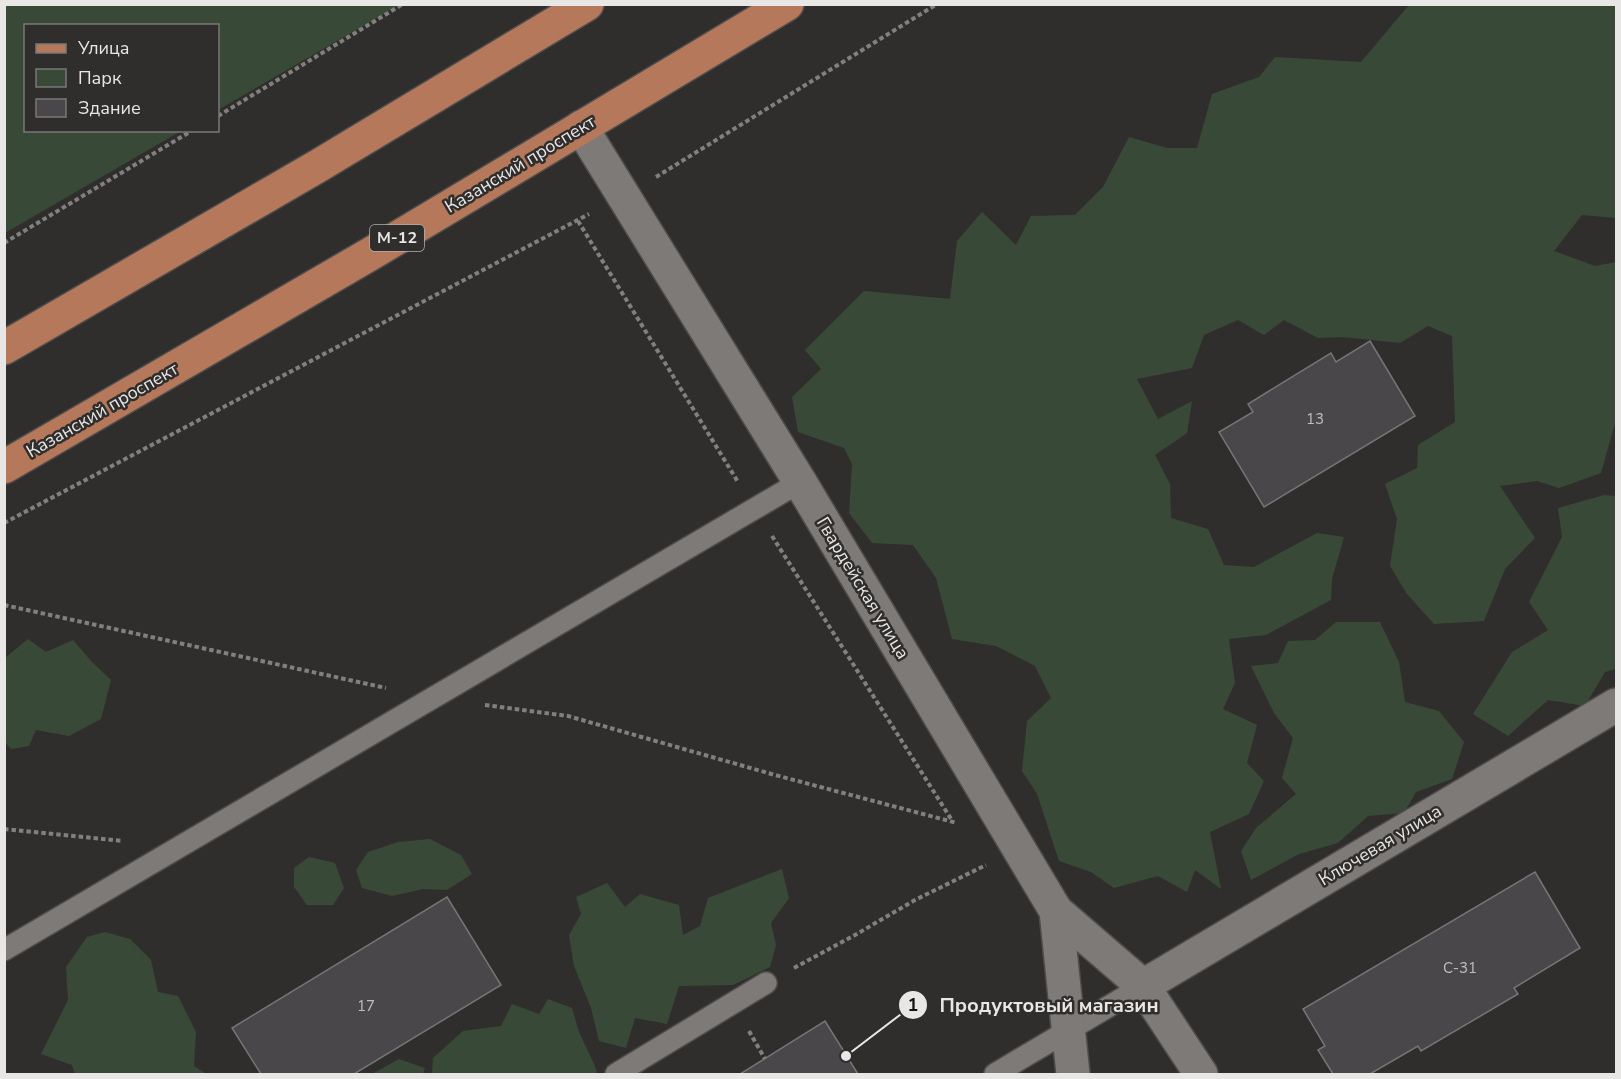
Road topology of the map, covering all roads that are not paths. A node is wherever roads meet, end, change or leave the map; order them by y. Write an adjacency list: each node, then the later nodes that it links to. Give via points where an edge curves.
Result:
1 (587, 4): 4 (main road)
2 (787, 4): 3 (main road, Казанский проспект / М-12)
3 (581, 127): 5 (main road, Казанский проспект / М-12); 6 (street, Гвардейская улица)
4 (4, 348)
5 (4, 467)
6 (800, 482): 8 (street, Гвардейская улица); 9 (lane)
7 (1617, 705): 11 (street, Ключевая улица)
8 (1056, 911): 11 (street); 12 (street, Гвардейская улица)
9 (4, 950)
10 (766, 982): 13 (lane)
11 (1143, 986): 12 (lane); 16 (street)
12 (1067, 1031): 14 (lane); 15 (street, Гвардейская улица)
13 (616, 1074)
14 (995, 1074)
15 (1073, 1074)
16 (1201, 1074)

